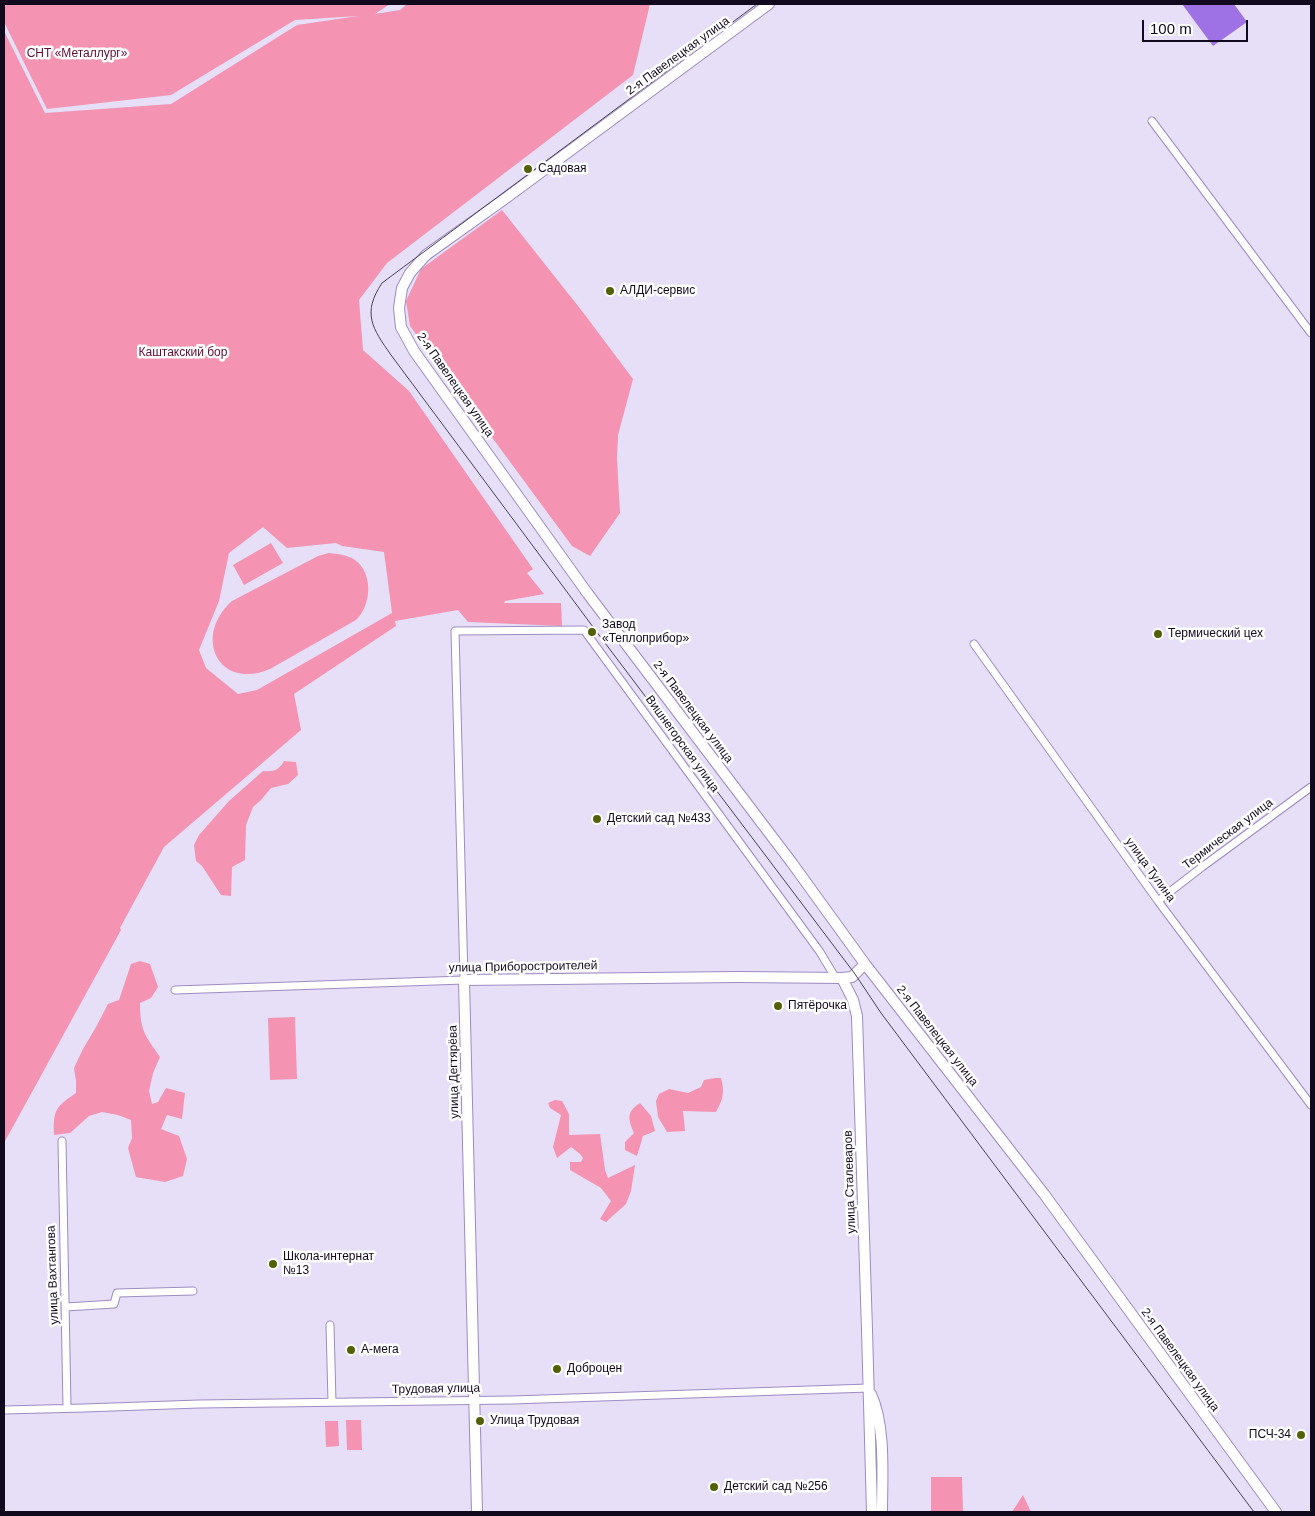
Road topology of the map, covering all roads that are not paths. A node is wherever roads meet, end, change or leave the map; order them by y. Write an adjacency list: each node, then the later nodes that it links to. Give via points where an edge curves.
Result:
1 (769, 4): 8 (main road, 2-я Павелецкая улица, via 426,255 402,288 399,308 401,327 414,351 588,594)
2 (1152, 121): 3 (street)
3 (1311, 334)
4 (455, 631): 9 (street, Вишнегорская улица, via 584,630); 10 (street, улица Дегтярёва)
5 (974, 644): 7 (street, улица Тулина)
6 (1311, 787): 7 (street, Термическая улица)
7 (1158, 901): 12 (street, улица Тулина)
8 (865, 964): 9 (main road, улица Приборостроителей, via 852,977); 25 (main road, 2-я Павелецкая улица, via 1044,1194)
9 (839, 978): 10 (main road, улица Приборостроителей); 17 (main road, улица Сталеваров, via 853,1000 857,1016)
10 (464, 980): 11 (street, улица Приборостроителей); 18 (main road, улица Дегтярёва)
11 (175, 990)
12 (1311, 1105)
13 (62, 1141): 15 (street, улица Вахтангова)
14 (193, 1291): 15 (street, via 117,1293 114,1304)
15 (66, 1306): 20 (street, улица Вахтангова)
16 (330, 1326): 19 (street)
17 (869, 1388): 18 (street, Трудовая улица); 23 (main road, улица Сталеваров); 24 (main road, улица Сталеваров, via 880,1422)
18 (474, 1400): 19 (street, Трудовая улица); 22 (main road, улица Дегтярёва)
19 (332, 1402): 20 (street, Трудовая улица)
20 (67, 1408): 21 (street, Трудовая улица)
21 (4, 1410)
22 (477, 1512)
23 (872, 1512)
24 (882, 1512)
25 (1276, 1512)

